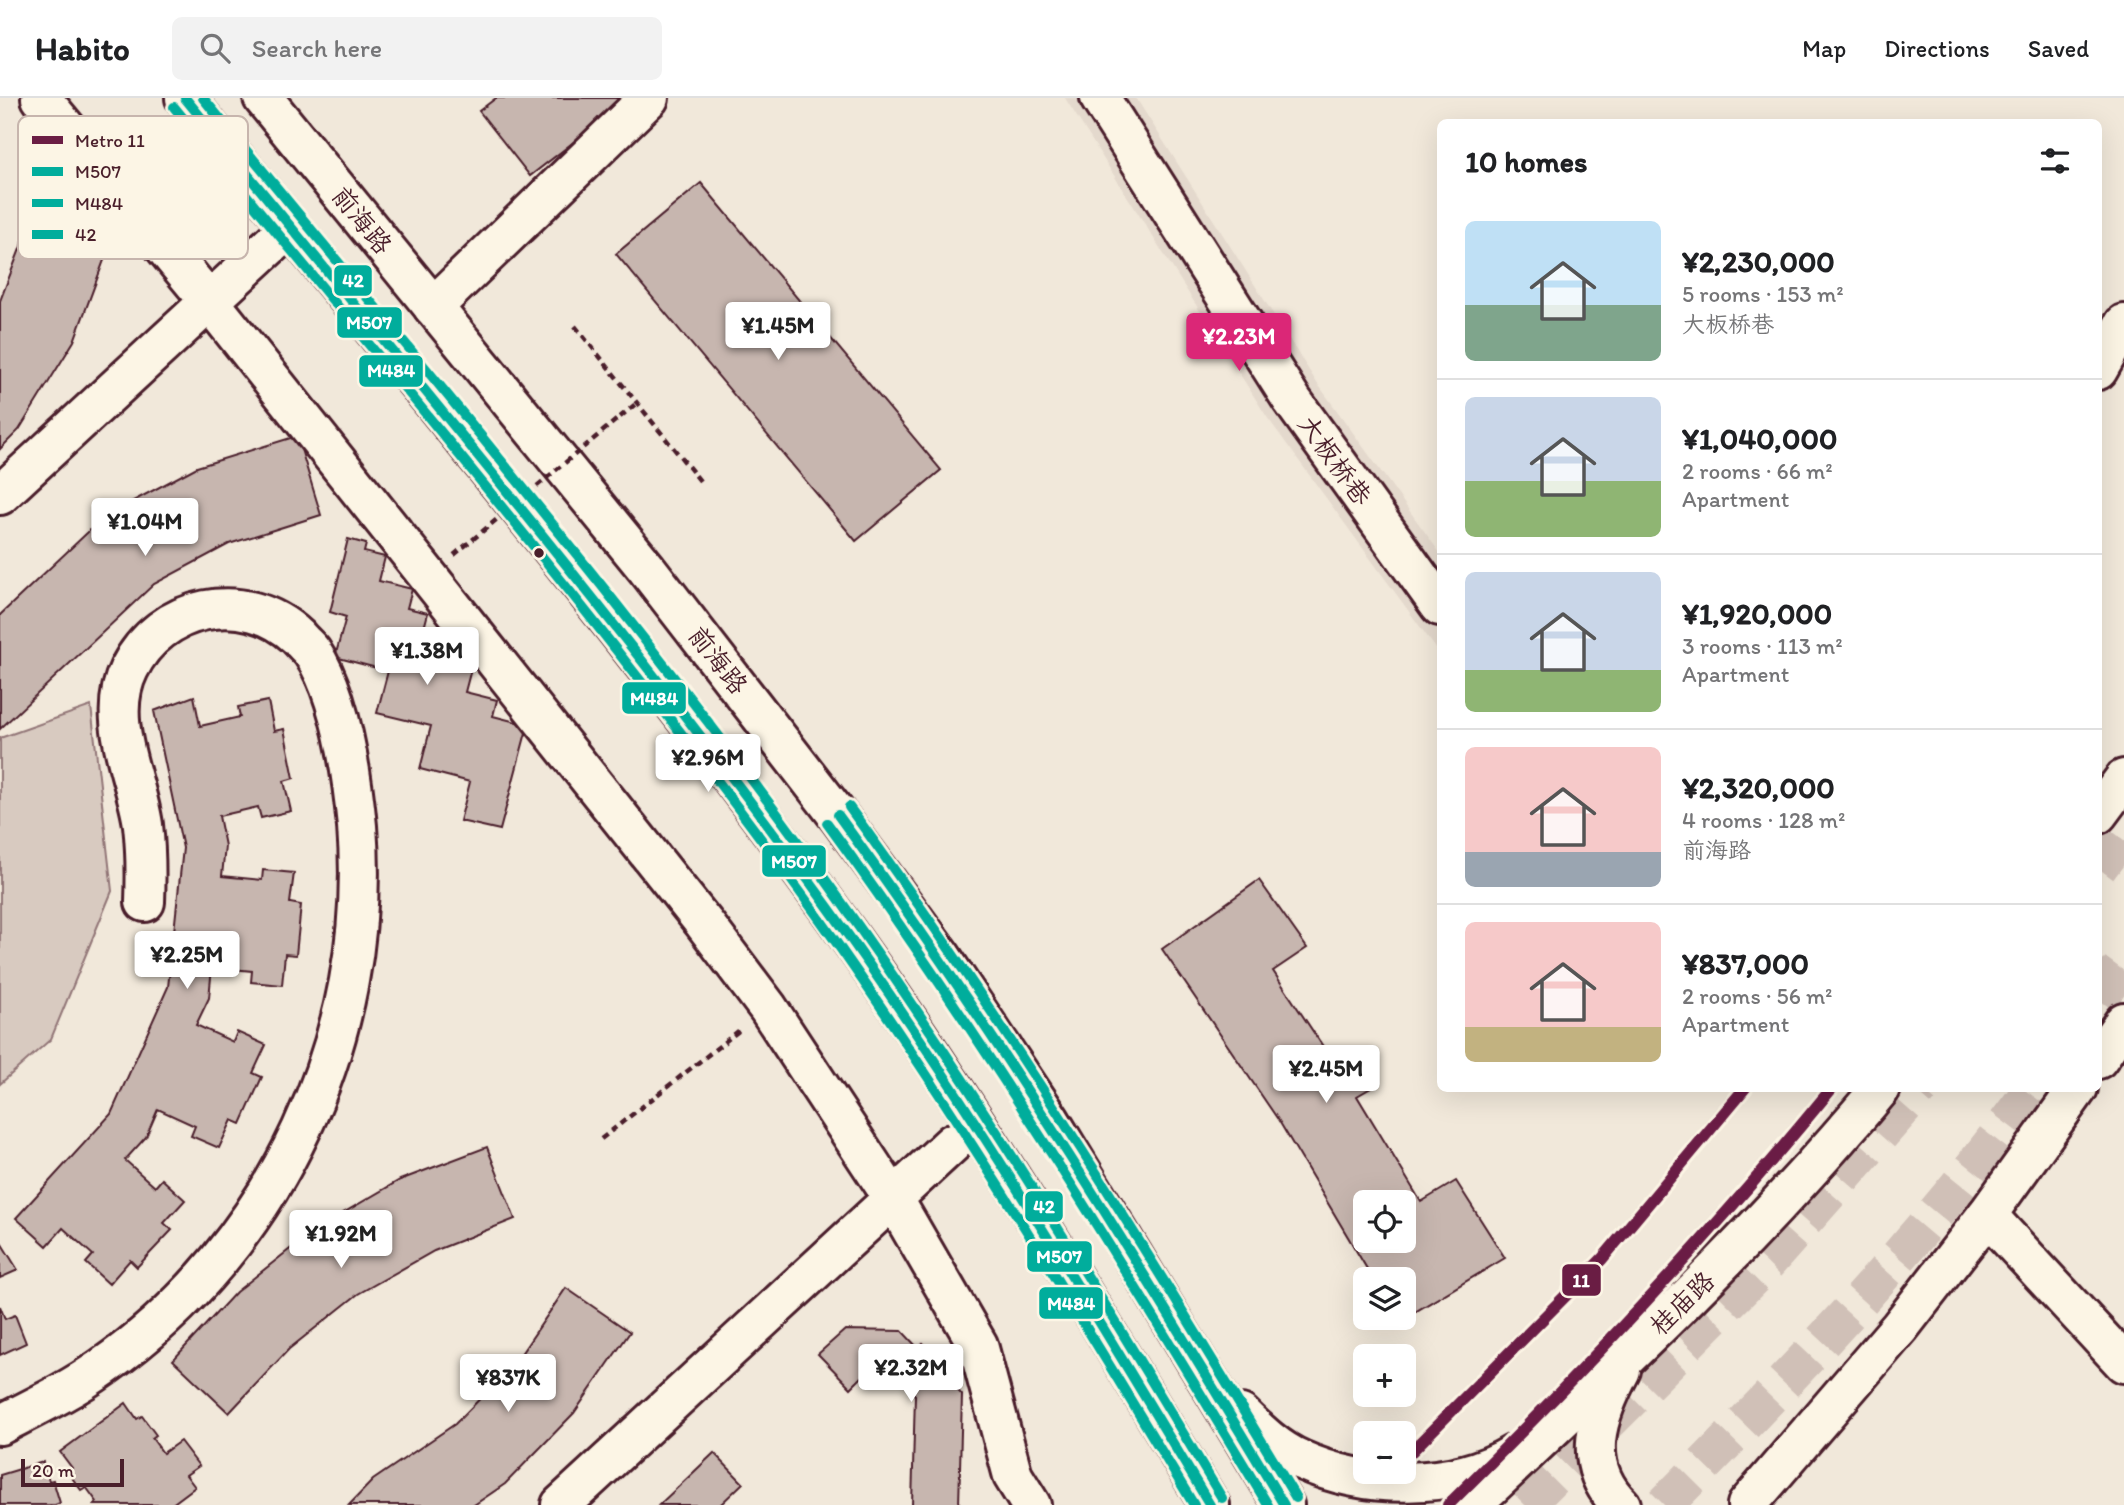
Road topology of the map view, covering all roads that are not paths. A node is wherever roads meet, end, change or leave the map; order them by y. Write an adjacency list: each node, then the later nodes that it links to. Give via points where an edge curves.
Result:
1 (41, 98): 6 (main road)
2 (185, 98): 7 (main road)
3 (263, 98): 12 (main road, 前海路)
4 (649, 98): 12 (main road)
5 (1100, 98): 16 (main road, 大板桥巷, via 1292,401)
6 (56, 116)
7 (200, 116)
8 (248, 175): 9 (main road)
9 (290, 227): 11 (main road); 32 (main road, via 724,766 830,910 946,1075)
10 (174, 259): 11 (main road)
11 (210, 302): 15 (main road); 25 (main road, via 768,1008)
12 (433, 307): 29 (main road, 前海路, via 647,569 933,945 1049,1120)
13 (2124, 324): 14 (main road)
14 (2102, 363)
15 (0, 495)
16 (1437, 602)
17 (2124, 779): 18 (main road)
18 (2102, 809)
19 (145, 902): 30 (main road, via 142,825 119,706 128,671 148,640 178,618 214,608 251,610 284,625 311,650 328,683 343,737 354,796 359,867 351,974 338,1032 296,1143 266,1196 201,1281 150,1331 103,1367)
20 (2124, 1021): 21 (main road)
21 (2102, 1053)
22 (1872, 1092): 27 (main road, 桂庙路, via 1763,1221)
23 (2075, 1092): 26 (main road)
24 (953, 1143): 25 (main road)
25 (893, 1198): 34 (main road); 35 (main road, via 978,1345 1013,1476)
26 (1987, 1215): 28 (main road); 33 (main road, via 1900,1327)
27 (1630, 1353): 31 (main road, 桂庙路); 40 (main road, via 1607,1396 1594,1443 1600,1478)
28 (2124, 1363)
29 (1212, 1386): 31 (main road, via 1261,1433 1300,1460 1351,1476 1399,1483 1446,1479 1499,1463); 38 (main road, 前海路)
30 (0, 1425)
31 (1548, 1433): 39 (main road, 桂庙路)
32 (1170, 1439): 36 (main road); 37 (main road)
33 (1750, 1499)
34 (561, 1505)
35 (1031, 1505)
36 (1192, 1505)
37 (1210, 1505)
38 (1284, 1505)
39 (1471, 1505)
40 (1621, 1505)

